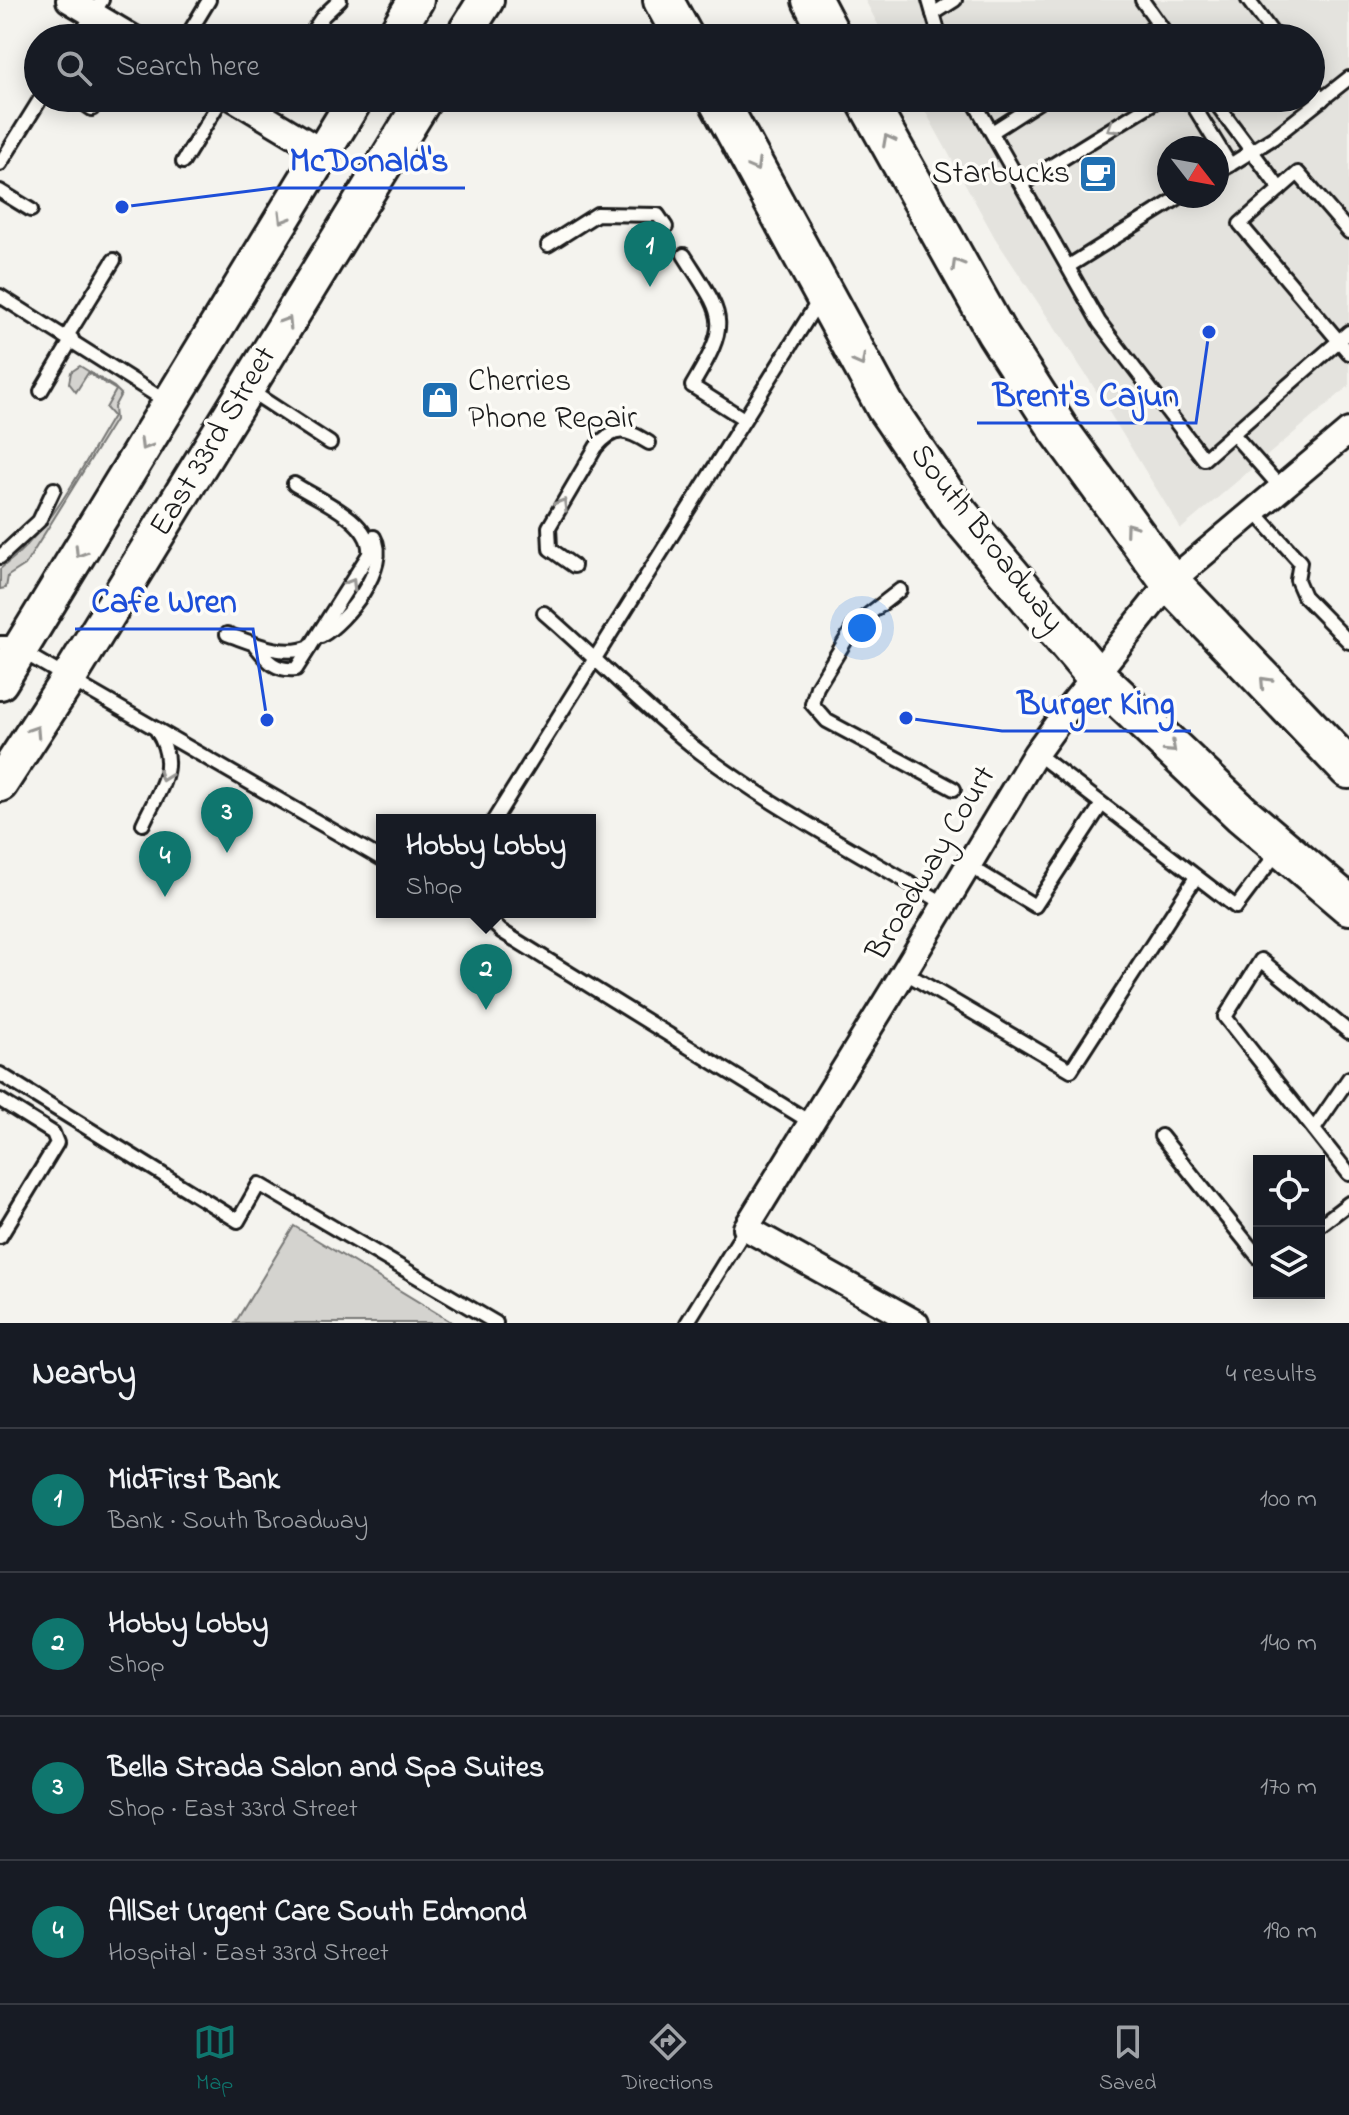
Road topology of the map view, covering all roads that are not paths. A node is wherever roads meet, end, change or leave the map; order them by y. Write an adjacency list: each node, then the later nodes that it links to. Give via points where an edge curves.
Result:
1 (69, 0): 12 (street)
2 (209, 0): 15 (lane)
3 (340, 0): 16 (lane)
4 (486, 0): 17 (main road)
5 (663, 0): 18 (main road)
6 (929, 0): 13 (lane)
7 (955, 0): 13 (lane)
8 (1159, 0): 11 (lane)
9 (1248, 0): 22 (lane)
10 (815, 1): 19 (main road)
11 (1145, 4): 21 (lane)
12 (97, 7): 14 (street)
13 (933, 14): 20 (lane)
14 (117, 24)
15 (194, 24)
16 (318, 24)
17 (471, 24)
18 (676, 24)
19 (826, 24)
20 (936, 24)
21 (1159, 24)
22 (1266, 24)
23 (1349, 78): 24 (lane)
24 (1325, 98)
25 (32, 112): 42 (lane)
26 (213, 112): 41 (lane)
27 (265, 112): 39 (street)
28 (347, 112): 39 (main road, East 33rd Street)
29 (416, 112): 61 (main road, East 33rd Street, one-way to 29)
30 (725, 112): 55 (main road, South Broadway, one-way to 55)
31 (873, 112): 75 (main road, one-way to 31, via 1059,430 1004,344)
32 (980, 112): 38 (lane)
33 (1023, 112): 38 (lane)
34 (1138, 112): 44 (lane, one-way to 44)
35 (1197, 112): 43 (lane, one-way to 35)
36 (1222, 112): 40 (lane)
37 (1307, 112): 40 (lane)
38 (992, 132): 44 (lane)
39 (323, 152): 63 (main road, East 33rd Street, one-way to 63)
40 (1251, 152): 43 (lane); 45 (lane)
41 (183, 162)
42 (0, 164)
43 (1230, 165)
44 (1022, 184): 54 (lane)
45 (1280, 189): 50 (lane, via 1298,173); 59 (lane, via 1240,224)
46 (0, 191): 48 (lane)
47 (1162, 208): 54 (lane)
48 (31, 210)
49 (666, 227): 51 (lane, via 658,215 597,214)
50 (1349, 232)
51 (548, 245)
52 (684, 255): 64 (lane, via 715,303 721,325 692,386)
53 (114, 260): 58 (lane)
54 (1069, 266): 66 (lane, via 1099,322 1204,459)
55 (823, 293): 64 (lane); 84 (main road, South Broadway, one-way to 84, via 885,406 958,513)
56 (0, 296): 58 (lane)
57 (1349, 332): 59 (lane)
58 (69, 338): 62 (lane); 63 (lane)
59 (1339, 341): 60 (lane); 66 (lane)
60 (1349, 353)
61 (246, 388): 67 (lane); 85 (main road, East 33rd Street)
62 (41, 391)
63 (170, 404): 79 (main road, East 33rd Street, one-way to 79)
64 (744, 419): 83 (lane)
65 (1349, 431): 70 (street, Broadway Court)
66 (1233, 434): 70 (lane)
67 (330, 443)
68 (649, 443): 74 (lane, one-way to 68, via 550,549 549,527 596,447 622,430)
69 (294, 484): 80 (lane, one-way to 69, via 369,554 368,537 358,524)
70 (1281, 488): 72 (street, Broadway Court)
71 (54, 489): 73 (lane, via 39,521)
72 (1254, 511): 75 (street, Broadway Court); 81 (lane, via 1300,562 1297,580 1304,596)
73 (0, 557)
74 (574, 566)
75 (1170, 582): 84 (street, Broadway Court); 89 (main road, one-way to 75)
76 (900, 590): 91 (lane, via 855,625 812,704 827,721)
77 (544, 613): 83 (lane)
78 (227, 634): 82 (lane)
79 (7, 641): 85 (lane); 86 (main road, East 33rd Street)
80 (314, 642): 82 (lane, via 299,652); 82 (lane, via 296,669 286,670 271,665)
81 (1349, 642)
82 (254, 644)
83 (595, 656): 93 (lane); 99 (lane, via 700,752)
84 (1094, 674): 88 (street, Broadway Court); 95 (main road, South Broadway, one-way to 95)
85 (69, 678): 87 (lane); 90 (main road, East 33rd Street, one-way to 85)
86 (0, 682)
87 (156, 728): 94 (lane, one-way to 94, via 169,757); 96 (lane)
88 (1036, 753): 92 (lane); 97 (street, Broadway Court)
89 (1349, 769)
90 (0, 784)
91 (954, 789)
92 (1102, 804): 97 (lane, via 1035,906); 98 (lane)
93 (498, 814)
94 (143, 824)
95 (1280, 847): 98 (lane, via 1236,907); 100 (main road, South Broadway)
96 (376, 856)
97 (968, 865): 99 (street, Broadway Court)
98 (1196, 877): 102 (lane, via 1071,1070)
99 (945, 904): 102 (street, Broadway Court)
100 (1349, 905)
101 (487, 918): 107 (lane)
102 (904, 972): 107 (street, Broadway Court)
103 (1349, 1032): 108 (lane, via 1261,960 1225,1017)
104 (0, 1074): 116 (lane, via 238,1221 259,1184)
105 (1349, 1078): 108 (lane)
106 (0, 1100): 114 (lane, via 53,1133 57,1143)
107 (810, 1122): 113 (street, Broadway Court)
108 (1314, 1129): 110 (lane)
109 (1161, 1136): 115 (lane)
110 (1349, 1174)
111 (1349, 1203): 112 (lane)
112 (1325, 1221)
113 (746, 1228): 117 (lane); 118 (street)
114 (0, 1237)
115 (1253, 1251)
116 (496, 1323)
117 (687, 1323)
118 (916, 1323)

